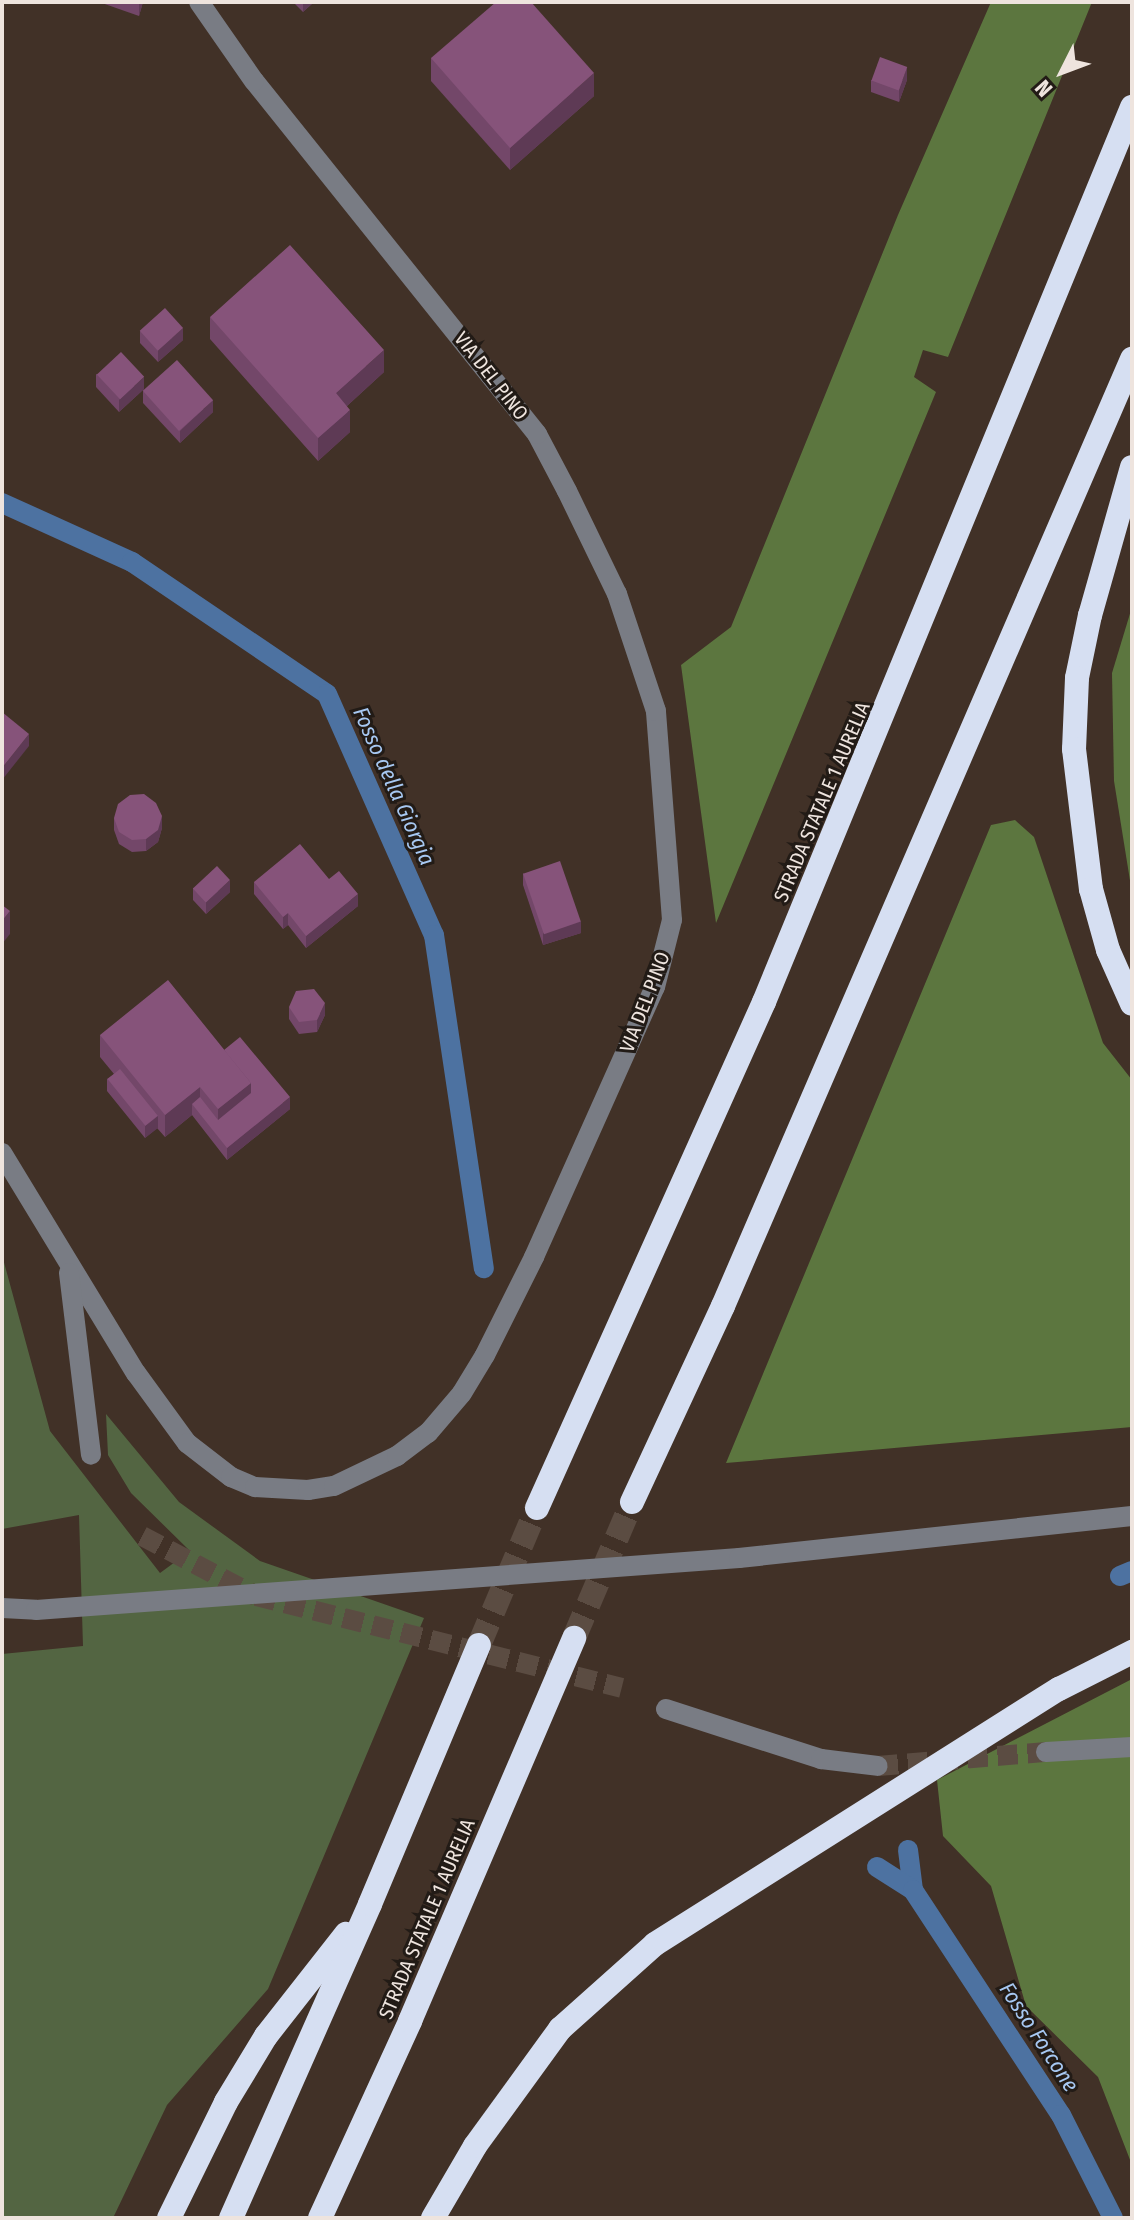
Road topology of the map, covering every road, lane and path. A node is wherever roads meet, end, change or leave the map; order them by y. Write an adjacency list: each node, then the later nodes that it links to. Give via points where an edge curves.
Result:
1 (199, 2): 7 (street, VIA DEL PINO, via 254,81 529,424 567,491 617,594 656,711 672,920 655,987 485,1355 428,1433 397,1456 334,1486 308,1490 255,1487 231,1477 205,1460 171,1425)
2 (1132, 107): 10 (highway, STRADA STATALE 1 AURELIA, via 764,1002)
3 (1132, 359): 9 (highway, via 723,1306)
4 (1132, 467): 5 (highway, via 1077,678 1074,749 1091,889 1108,950)
5 (1132, 1004)
6 (2, 1153): 7 (street, VIA DEL PINO)
7 (68, 1266): 8 (street)
8 (91, 1455)
9 (632, 1502)
10 (537, 1508)
11 (1132, 1516): 13 (street, via 739,1558)
12 (2, 1608): 13 (street)
13 (36, 1610): 14 (street)
14 (2, 1624)
15 (574, 1638): 25 (highway, STRADA STATALE 1 AURELIA)
16 (479, 1645): 22 (highway)
17 (1132, 1652): 26 (highway, via 1059,1689 655,1944 560,2029 475,2146)
18 (666, 1709): 21 (street, via 821,1759)
19 (1132, 1747): 20 (street)
20 (1046, 1752)
21 (878, 1766)
22 (370, 1904): 23 (highway, via 266,2036 226,2102); 24 (highway)
23 (169, 2218)
24 (231, 2218)
25 (320, 2218)
26 (433, 2218)

